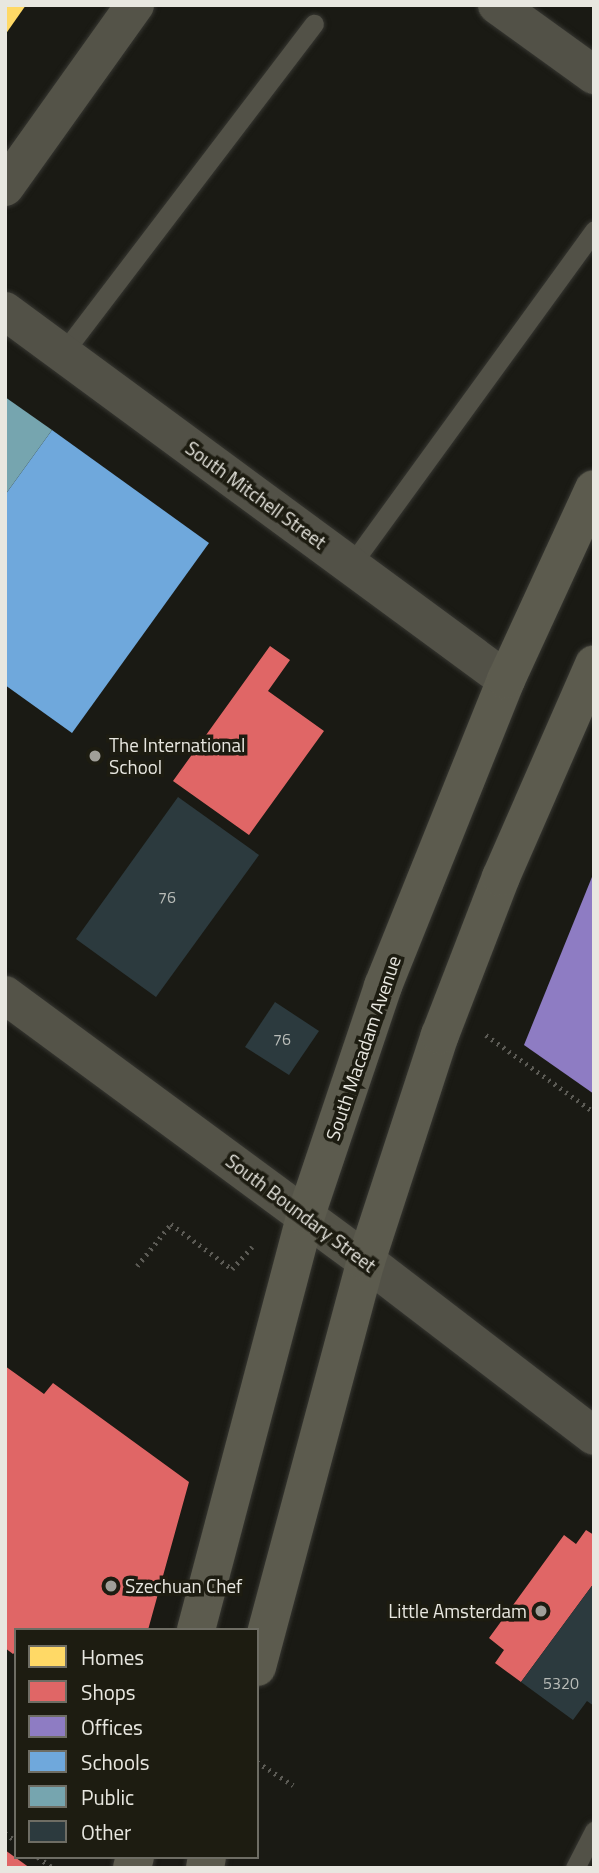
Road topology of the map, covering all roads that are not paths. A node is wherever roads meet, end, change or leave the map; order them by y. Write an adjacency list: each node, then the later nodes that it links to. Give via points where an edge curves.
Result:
1 (135, 5): 5 (street)
2 (513, 10): 4 (street)
3 (314, 24): 8 (lane)
4 (594, 75)
5 (5, 187)
6 (594, 230): 10 (lane)
7 (5, 311): 8 (street, South Mitchell Street)
8 (62, 353): 10 (street, South Mitchell Street)
9 (594, 489): 12 (main road, South Macadam Avenue)
10 (351, 565): 12 (street, South Mitchell Street)
11 (594, 664): 15 (main road, via 501,877 449,1013)
12 (506, 680): 14 (main road, South Macadam Avenue, via 383,986)
13 (5, 995): 14 (street, South Boundary Street)
14 (306, 1216): 15 (street, South Boundary Street); 17 (main road, South Macadam Avenue)
15 (366, 1261): 16 (street, South Boundary Street); 18 (main road)
16 (594, 1436)
17 (197, 1628)
18 (259, 1660)
19 (594, 1831): 20 (lane)
20 (575, 1868)

